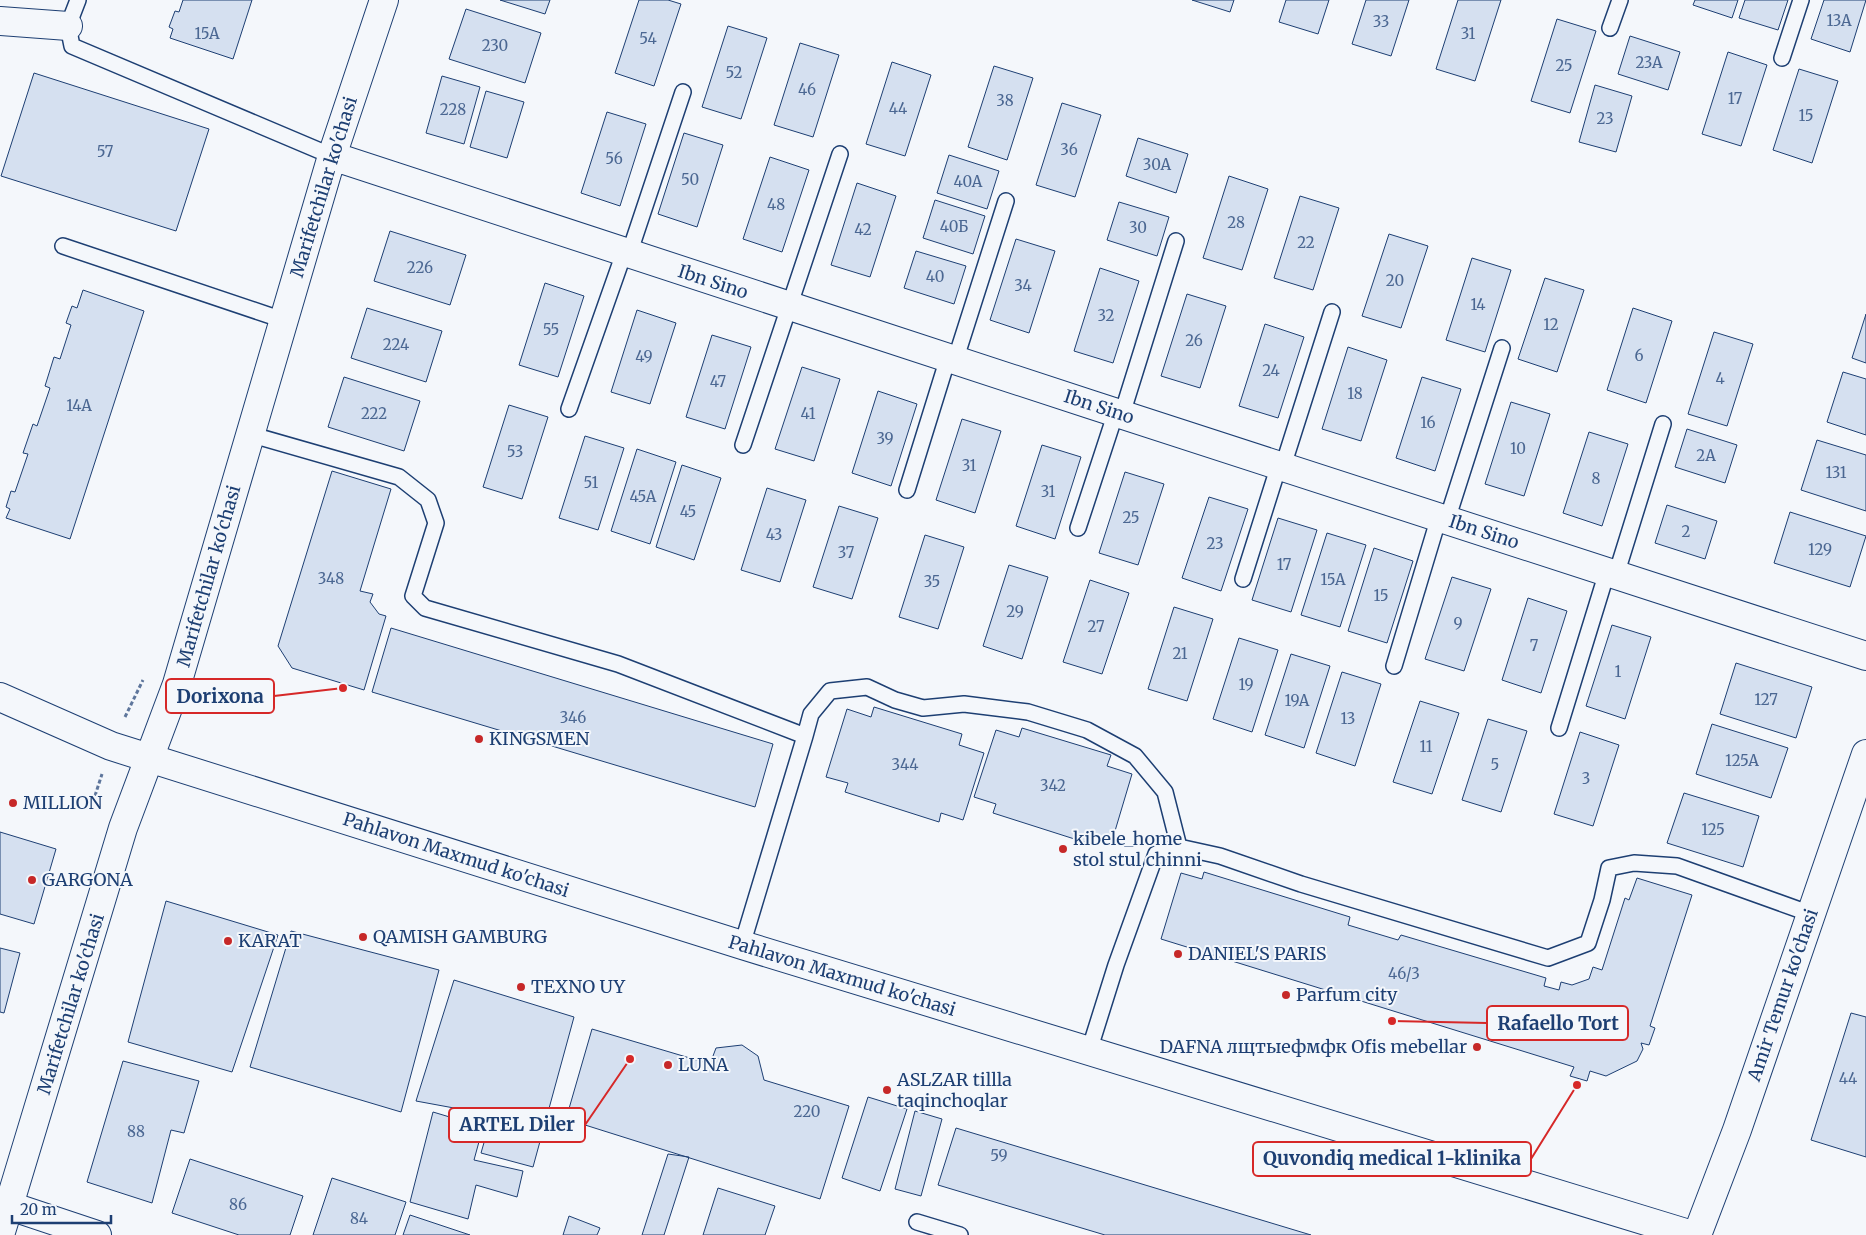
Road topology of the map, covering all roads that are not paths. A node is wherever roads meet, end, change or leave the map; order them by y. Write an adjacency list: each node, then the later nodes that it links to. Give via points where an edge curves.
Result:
1 (78, 0): 6 (lane)
2 (384, 0): 11 (street, Marifetchilar ko'chasi)
3 (1620, 0): 7 (lane)
4 (1801, 0): 8 (lane)
5 (0, 20): 6 (street)
6 (68, 26): 11 (lane, via 72,46)
7 (1610, 28)
8 (1782, 58)
9 (684, 92): 15 (lane)
10 (840, 154): 16 (lane)
11 (332, 156): 15 (street, Ibn Sino); 18 (street, Marifetchilar ko'chasi)
12 (1006, 202): 20 (lane)
13 (1176, 241): 22 (lane)
14 (63, 246): 18 (lane)
15 (627, 253): 16 (street, Ibn Sino); 21 (lane)
16 (789, 307): 20 (street, Ibn Sino); 25 (lane)
17 (1332, 312): 26 (lane)
18 (283, 320): 24 (street, Marifetchilar ko'chasi)
19 (1502, 348): 28 (lane)
20 (951, 360): 22 (street, Ibn Sino); 27 (lane)
21 (569, 409)
22 (1119, 413): 26 (street, Ibn Sino); 29 (lane)
23 (1662, 424): 30 (lane)
24 (249, 434): 36 (lane, via 398,477 428,500 436,523 413,596 425,608 618,664); 37 (street, Marifetchilar ko'chasi, via 178,684)
25 (743, 445)
26 (1281, 466): 28 (street, Ibn Sino); 31 (lane)
27 (907, 490)
28 (1443, 518): 30 (street, Ibn Sino); 33 (lane)
29 (1078, 528)
30 (1611, 574): 32 (street, Ibn Sino); 35 (lane)
31 (1243, 579)
32 (1866, 656)
33 (1394, 666)
34 (0, 697): 37 (street, Pahlavon Maxmud ko'chasi, via 112,746)
35 (1560, 728)
36 (805, 736): 39 (lane, via 811,714 830,690 867,687 923,708 964,704 1028,712 1087,730 1135,756 1165,792); 41 (lane)
37 (151, 758): 41 (street, Pahlavon Maxmud ko'chasi); 43 (street, Marifetchilar ko'chasi, via 123,828)
38 (1864, 769): 40 (street, Amir Temur ko'chasi)
39 (1179, 847): 40 (lane, via 1220,856 1301,884 1548,958 1588,943 1609,868 1634,863 1677,866); 42 (lane, via 1156,854)
40 (1811, 914): 49 (street, Amir Temur ko'chasi, via 1737,1130)
41 (742, 945): 42 (street, Pahlavon Maxmud ko'chasi)
42 (1089, 1051): 48 (street, Pahlavon Maxmud ko'chasi)
43 (10, 1206): 45 (street, Marifetchilar ko'chasi); 46 (street)
44 (916, 1222): 47 (lane)
45 (0, 1235)
46 (97, 1235)
47 (960, 1235)
48 (1692, 1235)
49 (1697, 1235)

